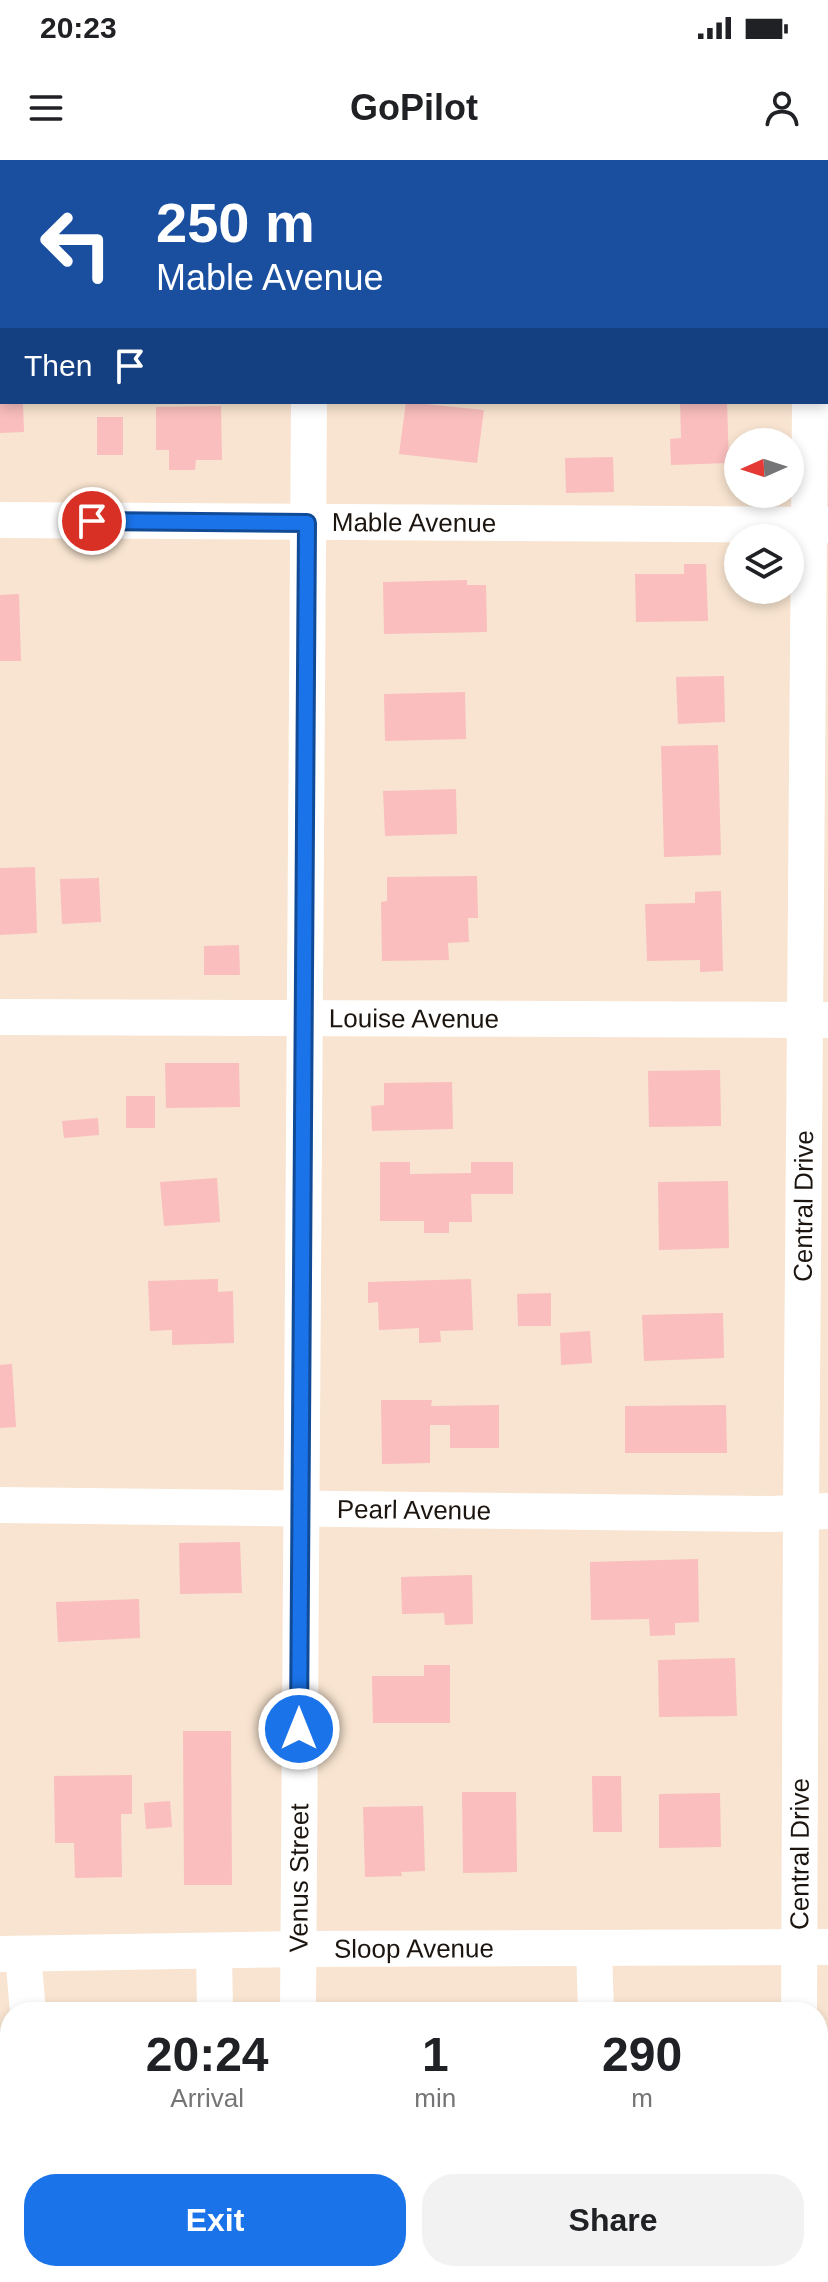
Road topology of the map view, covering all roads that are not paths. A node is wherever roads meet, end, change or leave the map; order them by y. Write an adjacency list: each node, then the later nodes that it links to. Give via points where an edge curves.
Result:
1 (309, 404): 4 (street, Venus Street)
2 (810, 404): 5 (street, Central Drive)
3 (0, 520): 4 (street, Mable Avenue)
4 (307, 523): 5 (street, Mable Avenue); 7 (street, Venus Street)
5 (819, 525): 8 (street, Central Drive)
6 (0, 1017): 7 (street, Louise Avenue)
7 (304, 1017): 8 (street, Louise Avenue); 10 (street, Venus Street)
8 (816, 1020): 11 (street, Central Drive)
9 (0, 1505): 10 (street, Pearl Avenue)
10 (301, 1508): 11 (street, Pearl Avenue); 14 (street, Venus Street)
11 (814, 1511): 12 (street, Central Drive)
12 (813, 1947): 13 (street, Sloop Avenue); 21 (street, Central Drive)
13 (594, 1948): 14 (street, Sloop Avenue); 20 (street)
14 (298, 1949): 15 (street, Sloop Avenue); 19 (street, Venus Street)
15 (214, 1951): 16 (street, Sloop Avenue); 18 (street)
16 (12, 1954): 17 (street)
17 (25, 2002)
18 (215, 2002)
19 (298, 2002)
20 (596, 2002)
21 (801, 2002)

